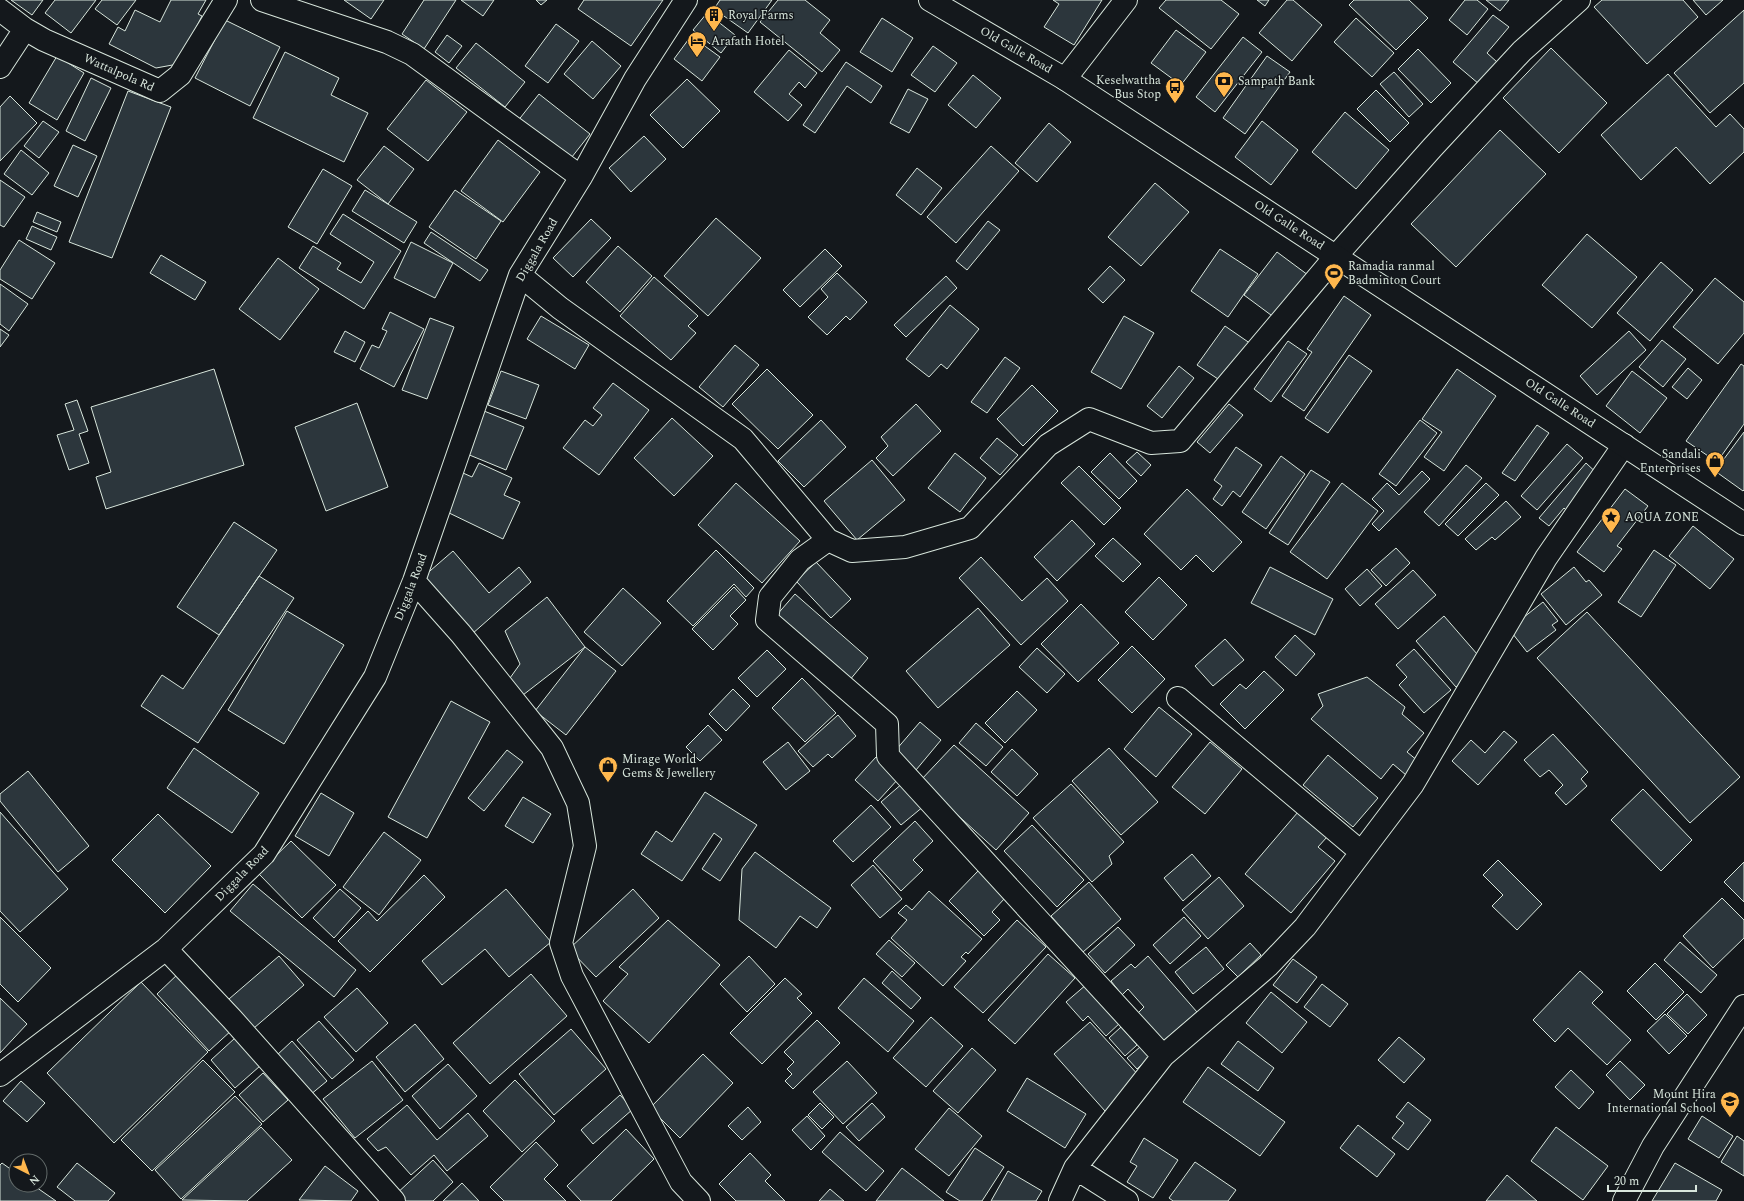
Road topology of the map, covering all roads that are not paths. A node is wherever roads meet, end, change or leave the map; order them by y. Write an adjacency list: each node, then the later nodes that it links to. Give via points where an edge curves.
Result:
1 (226, 0): 8 (main road, Wattalpola Rd, via 180,75 160,91)
2 (262, 0): 11 (main road, via 387,42 412,54)
3 (686, 0): 11 (main road, Diggala Road, via 635,79)
4 (930, 0): 10 (main road, Old Galle Road)
5 (1126, 0): 10 (main road)
6 (1579, 0): 12 (main road, via 1522,51)
7 (0, 10): 8 (main road, Wattalpola Rd)
8 (24, 29): 9 (main road)
9 (0, 67)
10 (1065, 78): 12 (main road, Old Galle Road)
11 (582, 178): 13 (main road, Diggala Road)
12 (1336, 256): 14 (main road, Old Galle Road); 16 (main road, via 1180,441 1151,443 1089,419 1048,445 970,528 905,547 852,551)
13 (520, 275): 16 (main road, via 560,308 743,439); 17 (main road, Diggala Road)
14 (1624, 445): 15 (main road, Old Galle Road); 19 (main road, via 1546,558 1413,784)
15 (1744, 524)
16 (828, 540): 22 (main road, via 800,560 770,598 766,620 887,724 888,756)
17 (414, 581): 20 (main road, Diggala Road, via 375,677 264,854); 26 (main road, via 462,634 552,748 578,803 585,846 561,943 572,976 681,1182)
18 (1178, 698): 19 (main road)
19 (1361, 852): 22 (main road, via 1304,927 1268,966)
20 (166, 949): 23 (main road, Diggala Road); 25 (main road)
21 (1744, 1006): 29 (main road, via 1653,1146)
22 (1163, 1056): 24 (main road)
23 (0, 1075)
24 (1074, 1168): 27 (main road); 28 (main road)
25 (394, 1201)
26 (699, 1201)
27 (1060, 1201)
28 (1127, 1201)
29 (1624, 1201)

